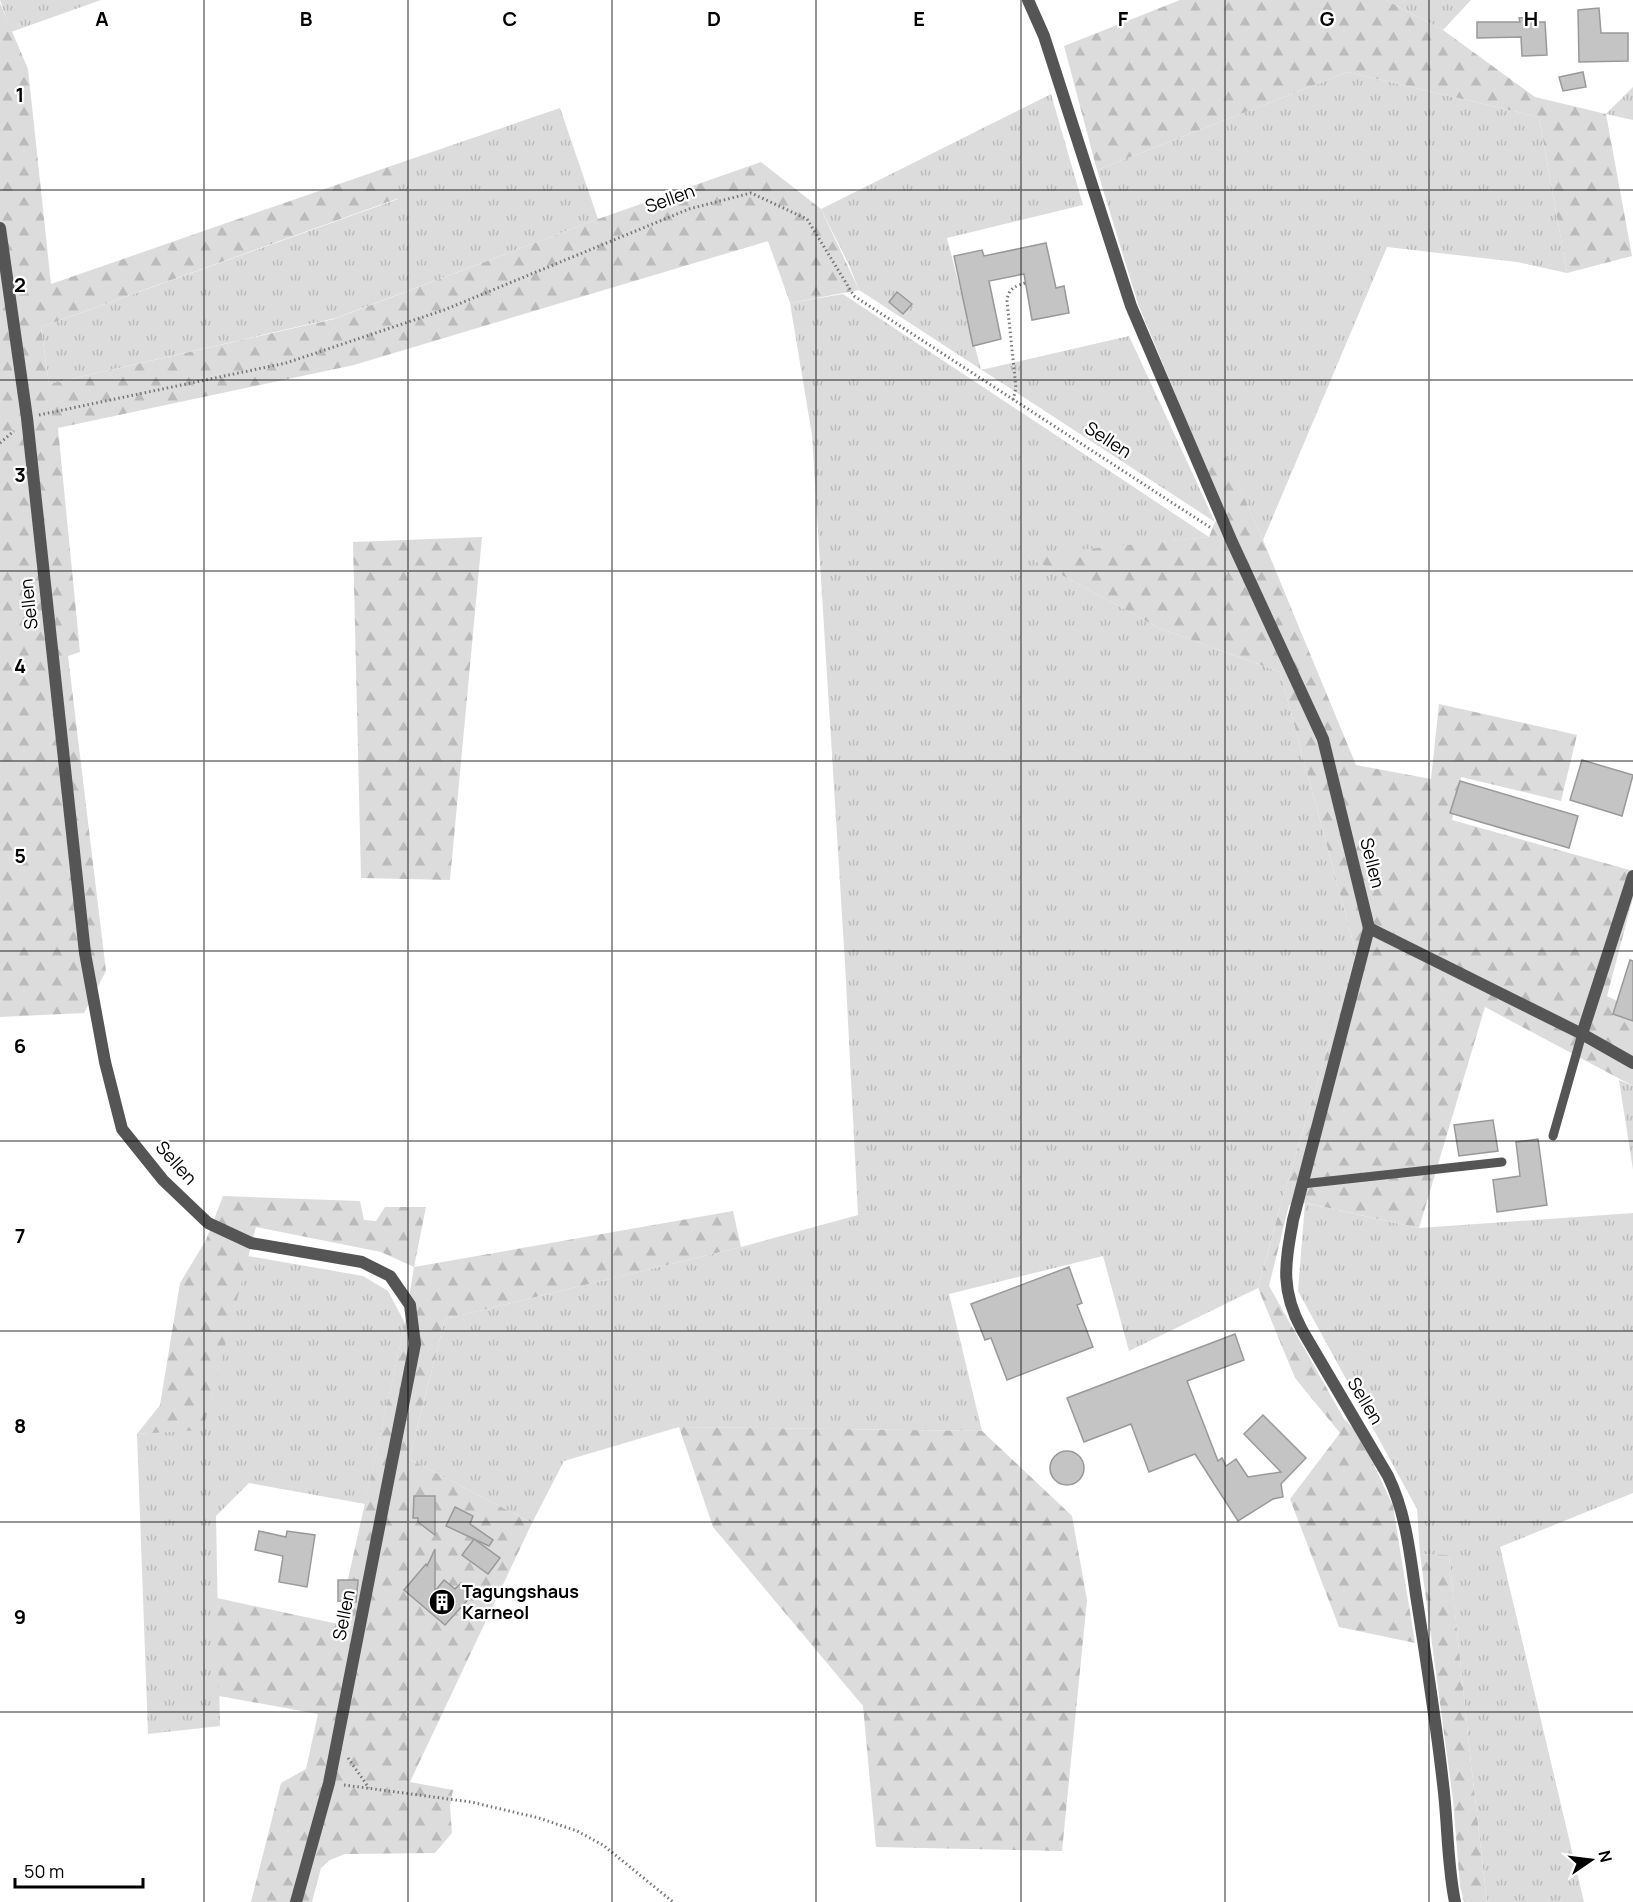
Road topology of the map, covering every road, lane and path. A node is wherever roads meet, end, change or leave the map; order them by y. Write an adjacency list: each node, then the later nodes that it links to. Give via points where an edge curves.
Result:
1 (1028, 0): 6 (street, Sellen, via 1044,36 1131,306)
2 (0, 228): 5 (street, Sellen)
3 (1028, 282): 4 (path, via 1007,293 1016,388)
4 (1013, 400): 5 (path, Sellen, via 854,296 807,219 752,193 689,209 444,310 286,363); 6 (path, Sellen)
5 (27, 418): 14 (street, Sellen, via 85,954 122,1129 163,1180 208,1223 251,1243 363,1262 390,1276 410,1305 416,1344)
6 (1232, 542): 8 (street, Sellen, via 1323,739)
7 (1633, 876): 9 (street)
8 (1370, 928): 9 (street); 13 (street, Sellen)
9 (1582, 1034): 10 (street); 11 (lane)
10 (1633, 1063)
11 (1553, 1136)
12 (1502, 1162): 13 (lane)
13 (1302, 1184): 19 (street, Sellen, via 1287,1252 1288,1299 1401,1506 1425,1651)
14 (340, 1730): 15 (street, Sellen); 16 (path, via 348,1758)
15 (329, 1783): 16 (path); 17 (street, Sellen)
16 (369, 1788): 18 (path, via 482,1805 577,1831 603,1845)
17 (296, 1902)
18 (673, 1902)
19 (1455, 1902)

